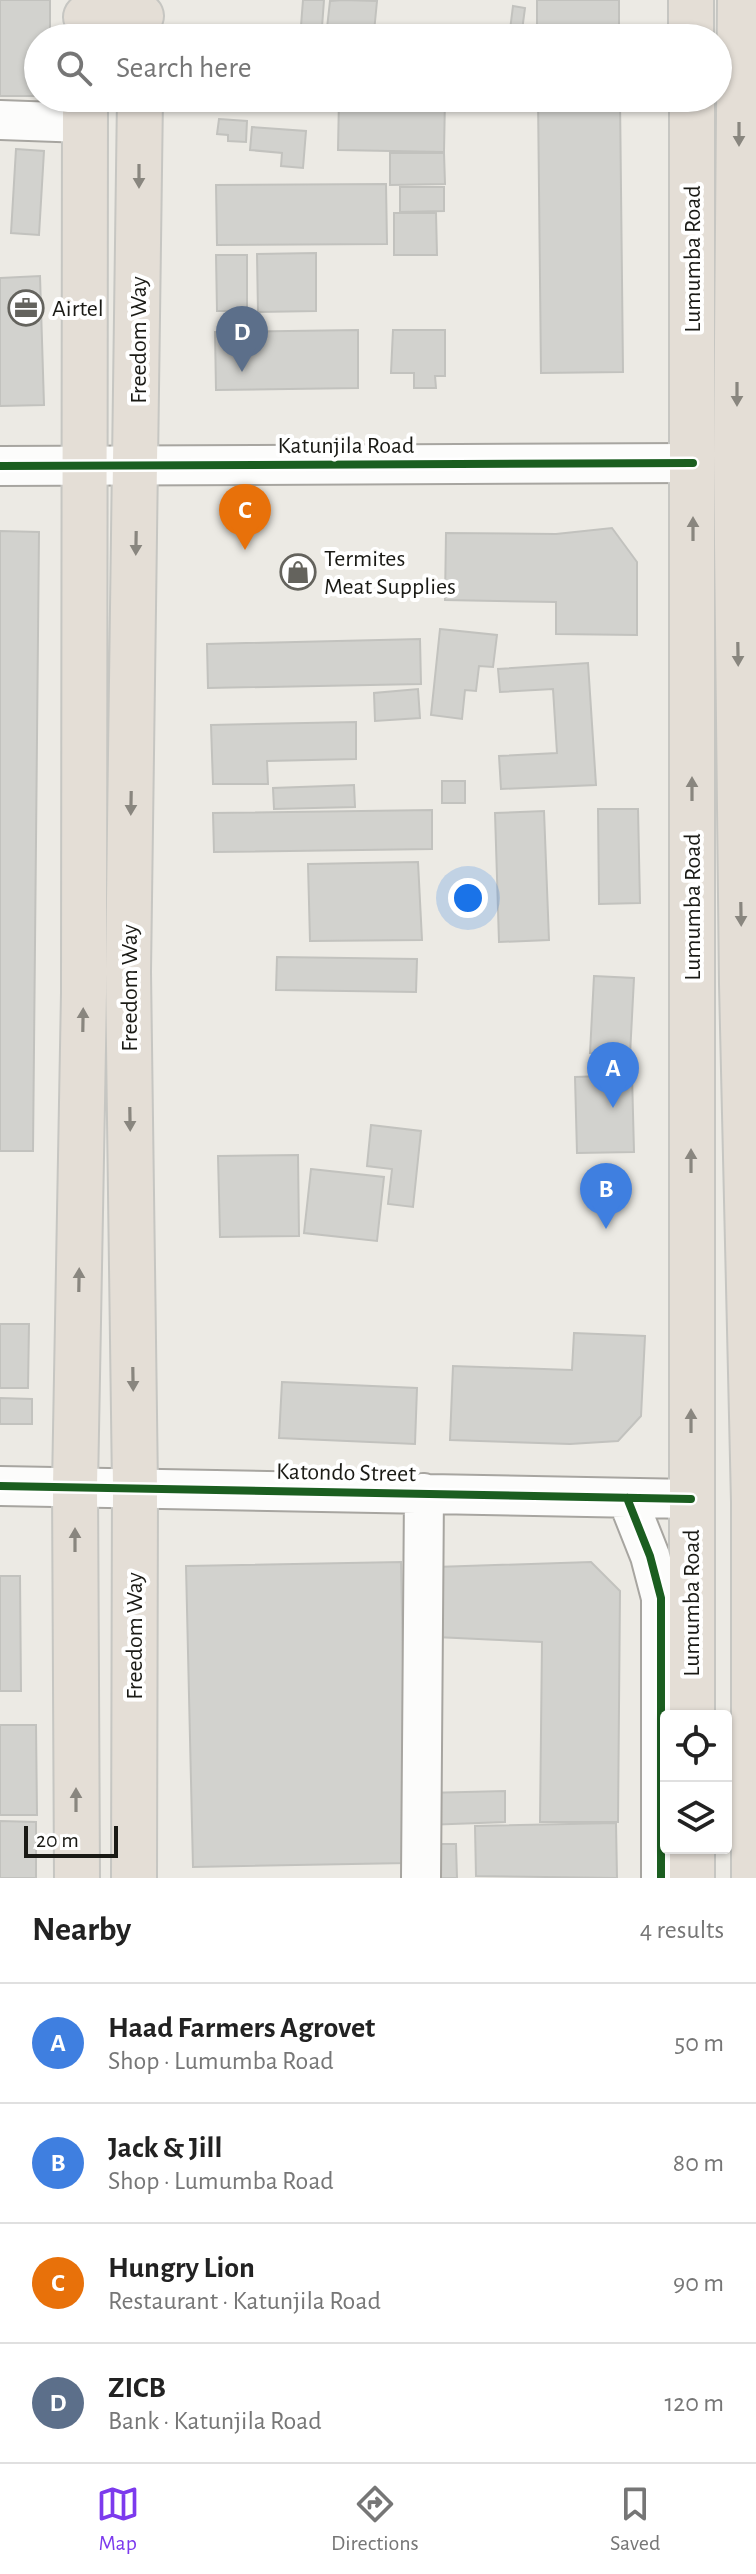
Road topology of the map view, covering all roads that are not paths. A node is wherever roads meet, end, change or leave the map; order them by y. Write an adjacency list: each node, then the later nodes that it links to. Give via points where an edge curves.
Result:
1 (691, 0): 5 (main road)
2 (740, 0): 21 (main road, Lumumba Road, one-way to 21, via 736,486)
3 (86, 18): 4 (main road)
4 (140, 18)
5 (691, 24)
6 (68, 112): 10 (street)
7 (85, 112): 12 (main road, Freedom Way)
8 (140, 112): 13 (main road, Freedom Way, one-way to 13)
9 (692, 112): 11 (main road, Lumumba Road)
10 (0, 120)
11 (693, 463): 13 (street, Katunjila Road); 20 (main road, Lumumba Road, one-way to 11)
12 (84, 465): 13 (street, Katunjila Road); 14 (street, Katunjila Road); 16 (main road, Freedom Way, one-way to 12, via 84,993)
13 (137, 465): 17 (main road, Freedom Way, one-way to 17, via 128,972)
14 (0, 466)
15 (0, 1486): 16 (street, Katondo Street)
16 (75, 1486): 17 (street, Katondo Street); 24 (main road, Freedom Way, one-way to 16)
17 (135, 1487): 18 (street, Katondo Street); 25 (main road, Freedom Way)
18 (424, 1493): 19 (street, Katondo Street); 26 (street)
19 (627, 1498): 20 (street, Katondo Street); 27 (street, via 661,1598)
20 (691, 1499): 21 (main road); 22 (main road, Lumumba Road)
21 (755, 1502): 29 (main road, Lumumba Road)
22 (692, 1710)
23 (692, 1854): 28 (main road)
24 (77, 1878)
25 (134, 1878)
26 (421, 1878)
27 (661, 1878)
28 (692, 1878)
29 (754, 1878)

